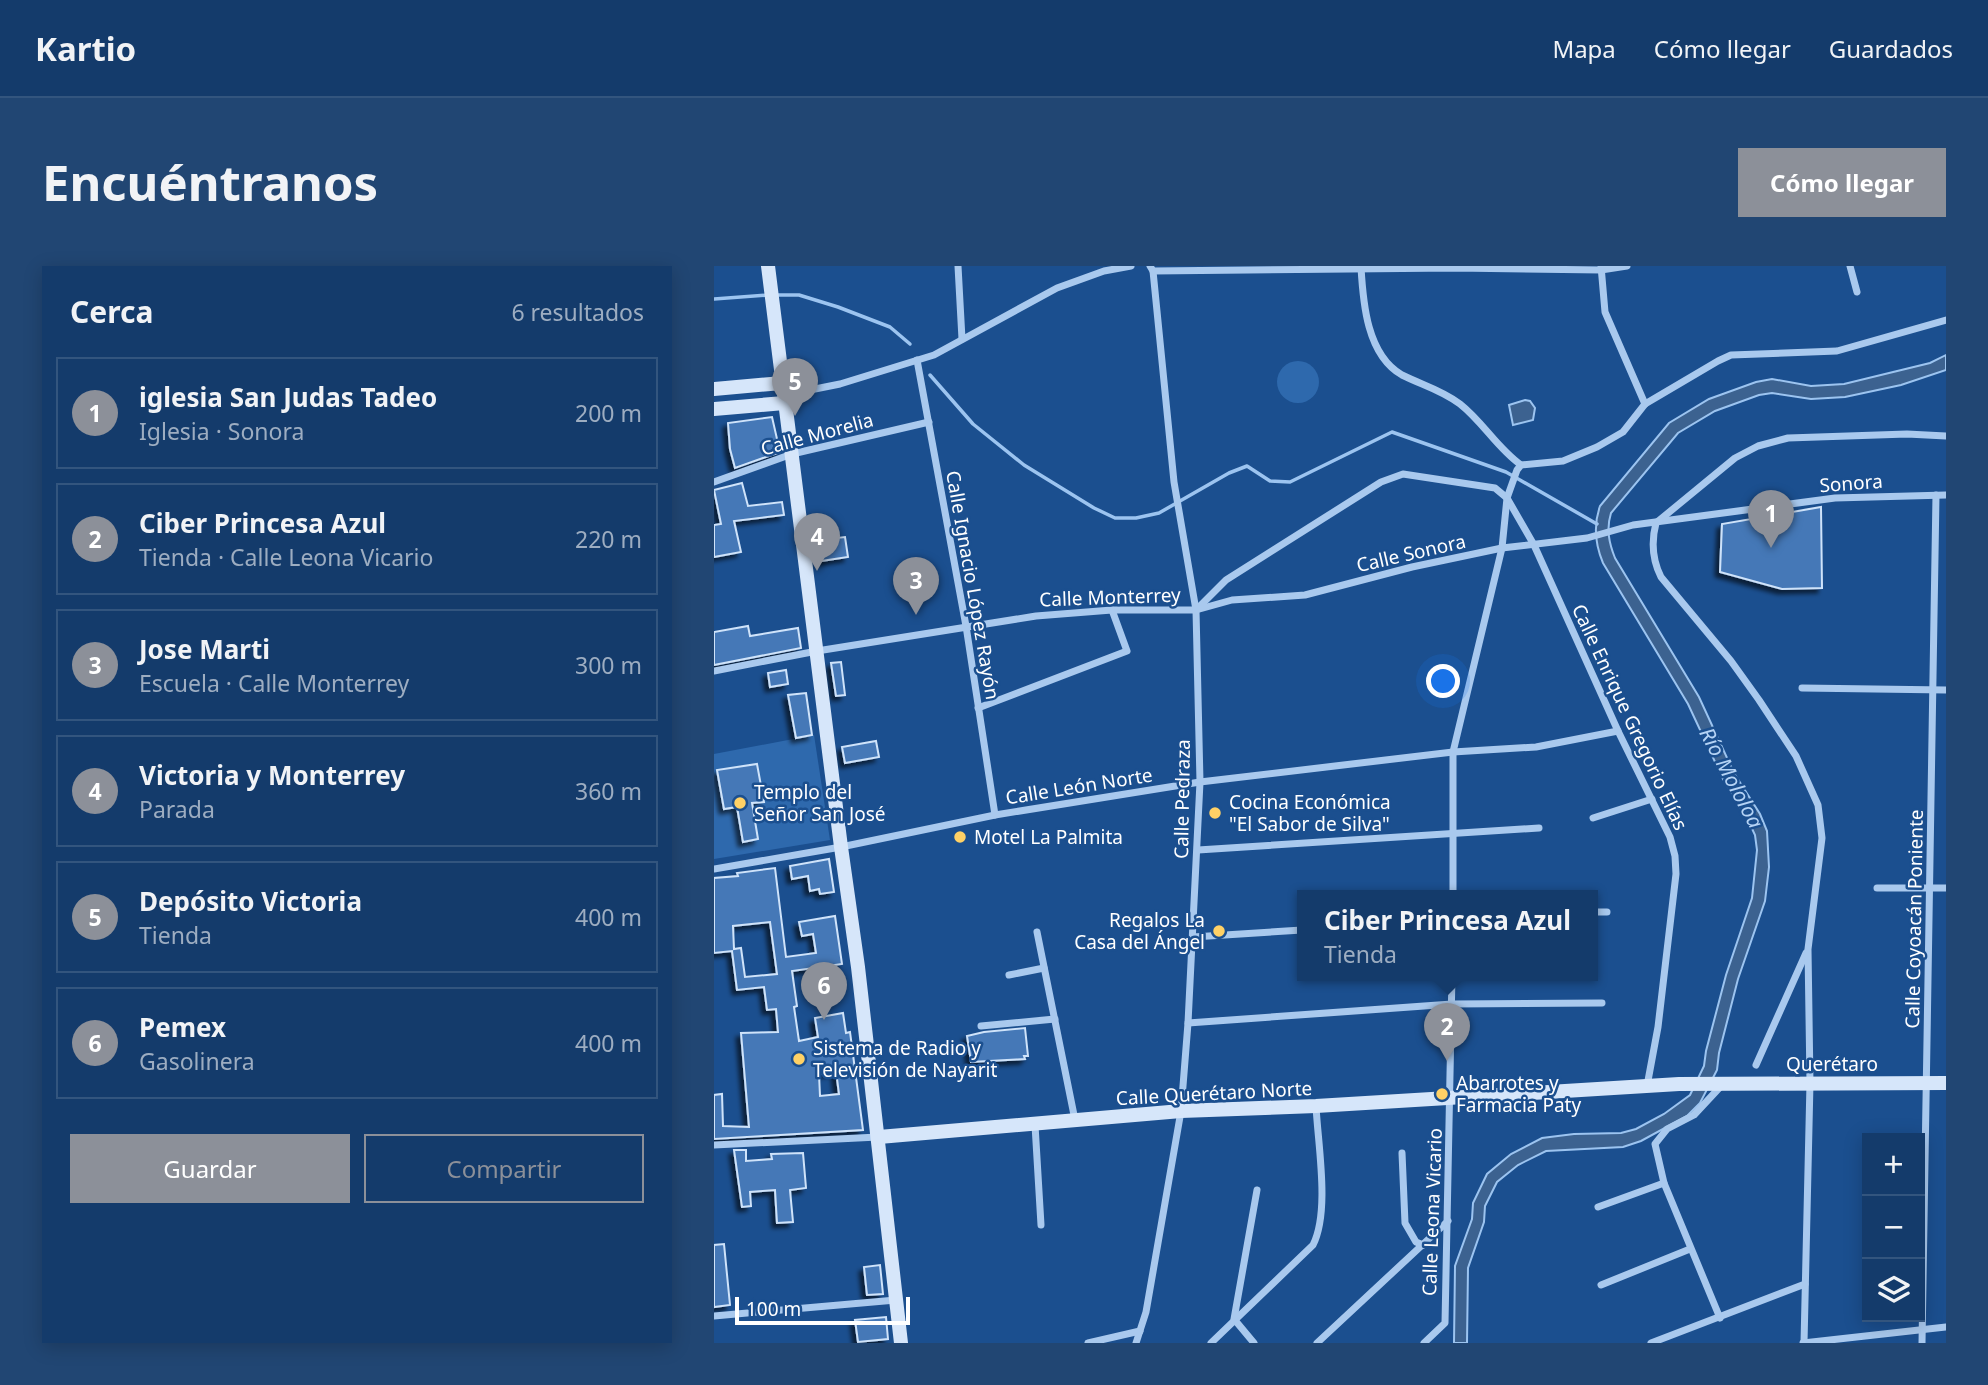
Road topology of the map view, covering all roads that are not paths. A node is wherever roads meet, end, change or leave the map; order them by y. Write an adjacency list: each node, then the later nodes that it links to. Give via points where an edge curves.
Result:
1 (958, 266): 14 (street)
2 (1131, 266): 14 (street, via 1057,288)
3 (1626, 266): 9 (street)
4 (1850, 266): 12 (street)
5 (768, 267): 16 (main road)
6 (1455, 267): 8 (street); 9 (street)
7 (1282, 268): 8 (street); 11 (street)
8 (1361, 268): 25 (street, via 1366,314 1386,362 1398,373 1456,401)
9 (1601, 268): 20 (street, via 1605,312)
10 (1152, 269): 11 (street); 35 (street, Calle Pedraza, via 1174,482)
11 (1218, 269)
12 (1857, 292)
13 (1946, 320): 20 (street, via 1837,351 1731,355)
14 (962, 339): 15 (street)
15 (917, 360): 18 (street); 22 (street, Calle Ignacio López Rayón)
16 (782, 383): 17 (main road); 18 (street); 19 (main road)
17 (714, 389)
18 (800, 392): 19 (street)
19 (784, 403): 21 (main road); 24 (main road)
20 (1645, 404): 25 (street, via 1623,432 1597,447 1563,461)
21 (714, 409)
22 (929, 422): 24 (street, Calle Morelia); 36 (street, Calle Ignacio López Rayón)
23 (1946, 436): 30 (street, via 1788,438 1758,446 1735,458)
24 (792, 453): 26 (street, Calle Morelia); 37 (main road)
25 (1519, 468): 29 (street)
26 (714, 482)
27 (1936, 495): 28 (street, Sonora); 30 (street, Sonora, via 1835,498); 40 (street, Calle Coyoacán Poniente)
28 (1946, 495)
29 (1507, 498): 32 (street, Calle Enrique Gregorio Elías); 33 (street); 35 (street, Calle Monterrey, via 1495,488 1403,474 1381,482 1226,580)
30 (1656, 523): 31 (street, Sonora); 63 (street, via 1654,563 1661,577 1759,700 1796,756 1818,806 1822,838)
31 (1633, 525): 32 (street, Calle Sonora, via 1587,538)
32 (1534, 545): 33 (street, Calle Sonora); 43 (street, Calle Enrique Gregorio Elías)
33 (1502, 548): 35 (street, Calle Sonora, via 1305,595 1232,600); 44 (street)
34 (1112, 610): 35 (street, Calle Monterrey); 36 (street, Calle Monterrey); 42 (street, via 1127,651)
35 (1196, 610): 45 (street, Calle Pedraza)
36 (966, 625): 37 (street, Calle Monterrey); 42 (street, Calle Ignacio López Rayón)
37 (817, 651): 38 (street, Calle Monterrey); 51 (main road)
38 (714, 671)
39 (1802, 688): 40 (street)
40 (1933, 690): 41 (street); 55 (street, Calle Coyoacán Poniente)
41 (1946, 690)
42 (978, 708): 47 (street, Calle Ignacio López Rayón)
43 (1618, 731): 44 (street, Calle León Norte, via 1536,747); 46 (street, Calle Enrique Gregorio Elías)
44 (1453, 752): 45 (street, Calle León Norte); 50 (street)
45 (1200, 782): 47 (street, Calle León Norte); 52 (street, Calle Pedraza)
46 (1652, 799): 48 (street); 77 (street, Calle Enrique Gregorio Elías, via 1670,837 1676,874)
47 (995, 815): 51 (street, Calle León Norte)
48 (1593, 818)
49 (1539, 828): 50 (street)
50 (1454, 833): 52 (street); 57 (street)
51 (841, 847): 53 (street, Calle León Norte); 83 (main road)
52 (1198, 850): 62 (street, Calle Pedraza)
53 (714, 869)
54 (1877, 888): 55 (street)
55 (1930, 888): 56 (street); 75 (street, Calle Coyoacán Poniente)
56 (1946, 888)
57 (1453, 890)
58 (1598, 912): 59 (street)
59 (1607, 912)
60 (1297, 930): 62 (street)
61 (1037, 932): 64 (street)
62 (1193, 937): 70 (street, Calle Pedraza)
63 (1808, 949): 72 (street); 74 (street)
64 (1044, 968): 65 (street); 69 (street)
65 (1009, 975)
66 (1452, 981): 68 (street, Calle Leona Vicario)
67 (1602, 1003): 68 (street)
68 (1452, 1004): 70 (street); 78 (street, Calle Leona Vicario)
69 (1055, 1019): 71 (street); 81 (street)
70 (1188, 1023): 80 (street, Calle Pedraza)
71 (982, 1026)
72 (1756, 1065)
73 (1721, 1083): 74 (main road, Querétaro); 77 (main road, Calle Querétaro Norte); 86 (street, via 1694,1115 1667,1129 1655,1144)
74 (1810, 1083): 75 (main road, Querétaro); 93 (street)
75 (1927, 1083): 76 (main road, Querétaro); 100 (street, Calle Coyoacán Poniente)
76 (1946, 1083)
77 (1647, 1086): 78 (main road, Calle Querétaro Norte)
78 (1451, 1097): 79 (main road, Calle Querétaro Norte); 89 (street, Calle Leona Vicario)
79 (1316, 1106): 80 (main road, Calle Querétaro Norte); 98 (street, via 1320,1232 1313,1245)
80 (1181, 1111): 81 (main road, Calle Querétaro Norte); 101 (street, Calle Pedraza)
81 (1076, 1121): 82 (main road, Calle Querétaro Norte)
82 (1035, 1125): 83 (main road, Calle Querétaro Norte); 90 (street)
83 (878, 1137): 84 (street, Calle Querétaro Norte); 95 (main road)
84 (714, 1145)
85 (1402, 1153): 91 (street, via 1405,1223 1416,1242)
86 (1664, 1183): 88 (street); 92 (street)
87 (1257, 1190): 98 (street)
88 (1598, 1208)
89 (1448, 1221): 91 (street); 108 (street, Calle Leona Vicario, via 1445,1323)
90 (1041, 1225)
91 (1423, 1245): 107 (street)
92 (1690, 1249): 94 (street); 97 (street)
93 (1805, 1284): 97 (street); 110 (street)
94 (1601, 1285)
95 (896, 1300): 96 (street); 102 (main road)
96 (714, 1316)
97 (1720, 1318): 109 (street)
98 (1234, 1319): 105 (street); 106 (street)
99 (1946, 1327): 100 (street)
100 (1923, 1329): 110 (street); 111 (street, Calle Coyoacán Poniente)
101 (1140, 1331): 103 (street); 104 (street, Calle Pedraza)
102 (901, 1343)
103 (1088, 1343)
104 (1136, 1343)
105 (1211, 1343)
106 (1254, 1343)
107 (1317, 1343)
108 (1424, 1343)
109 (1651, 1343)
110 (1804, 1343)
111 (1922, 1343)

